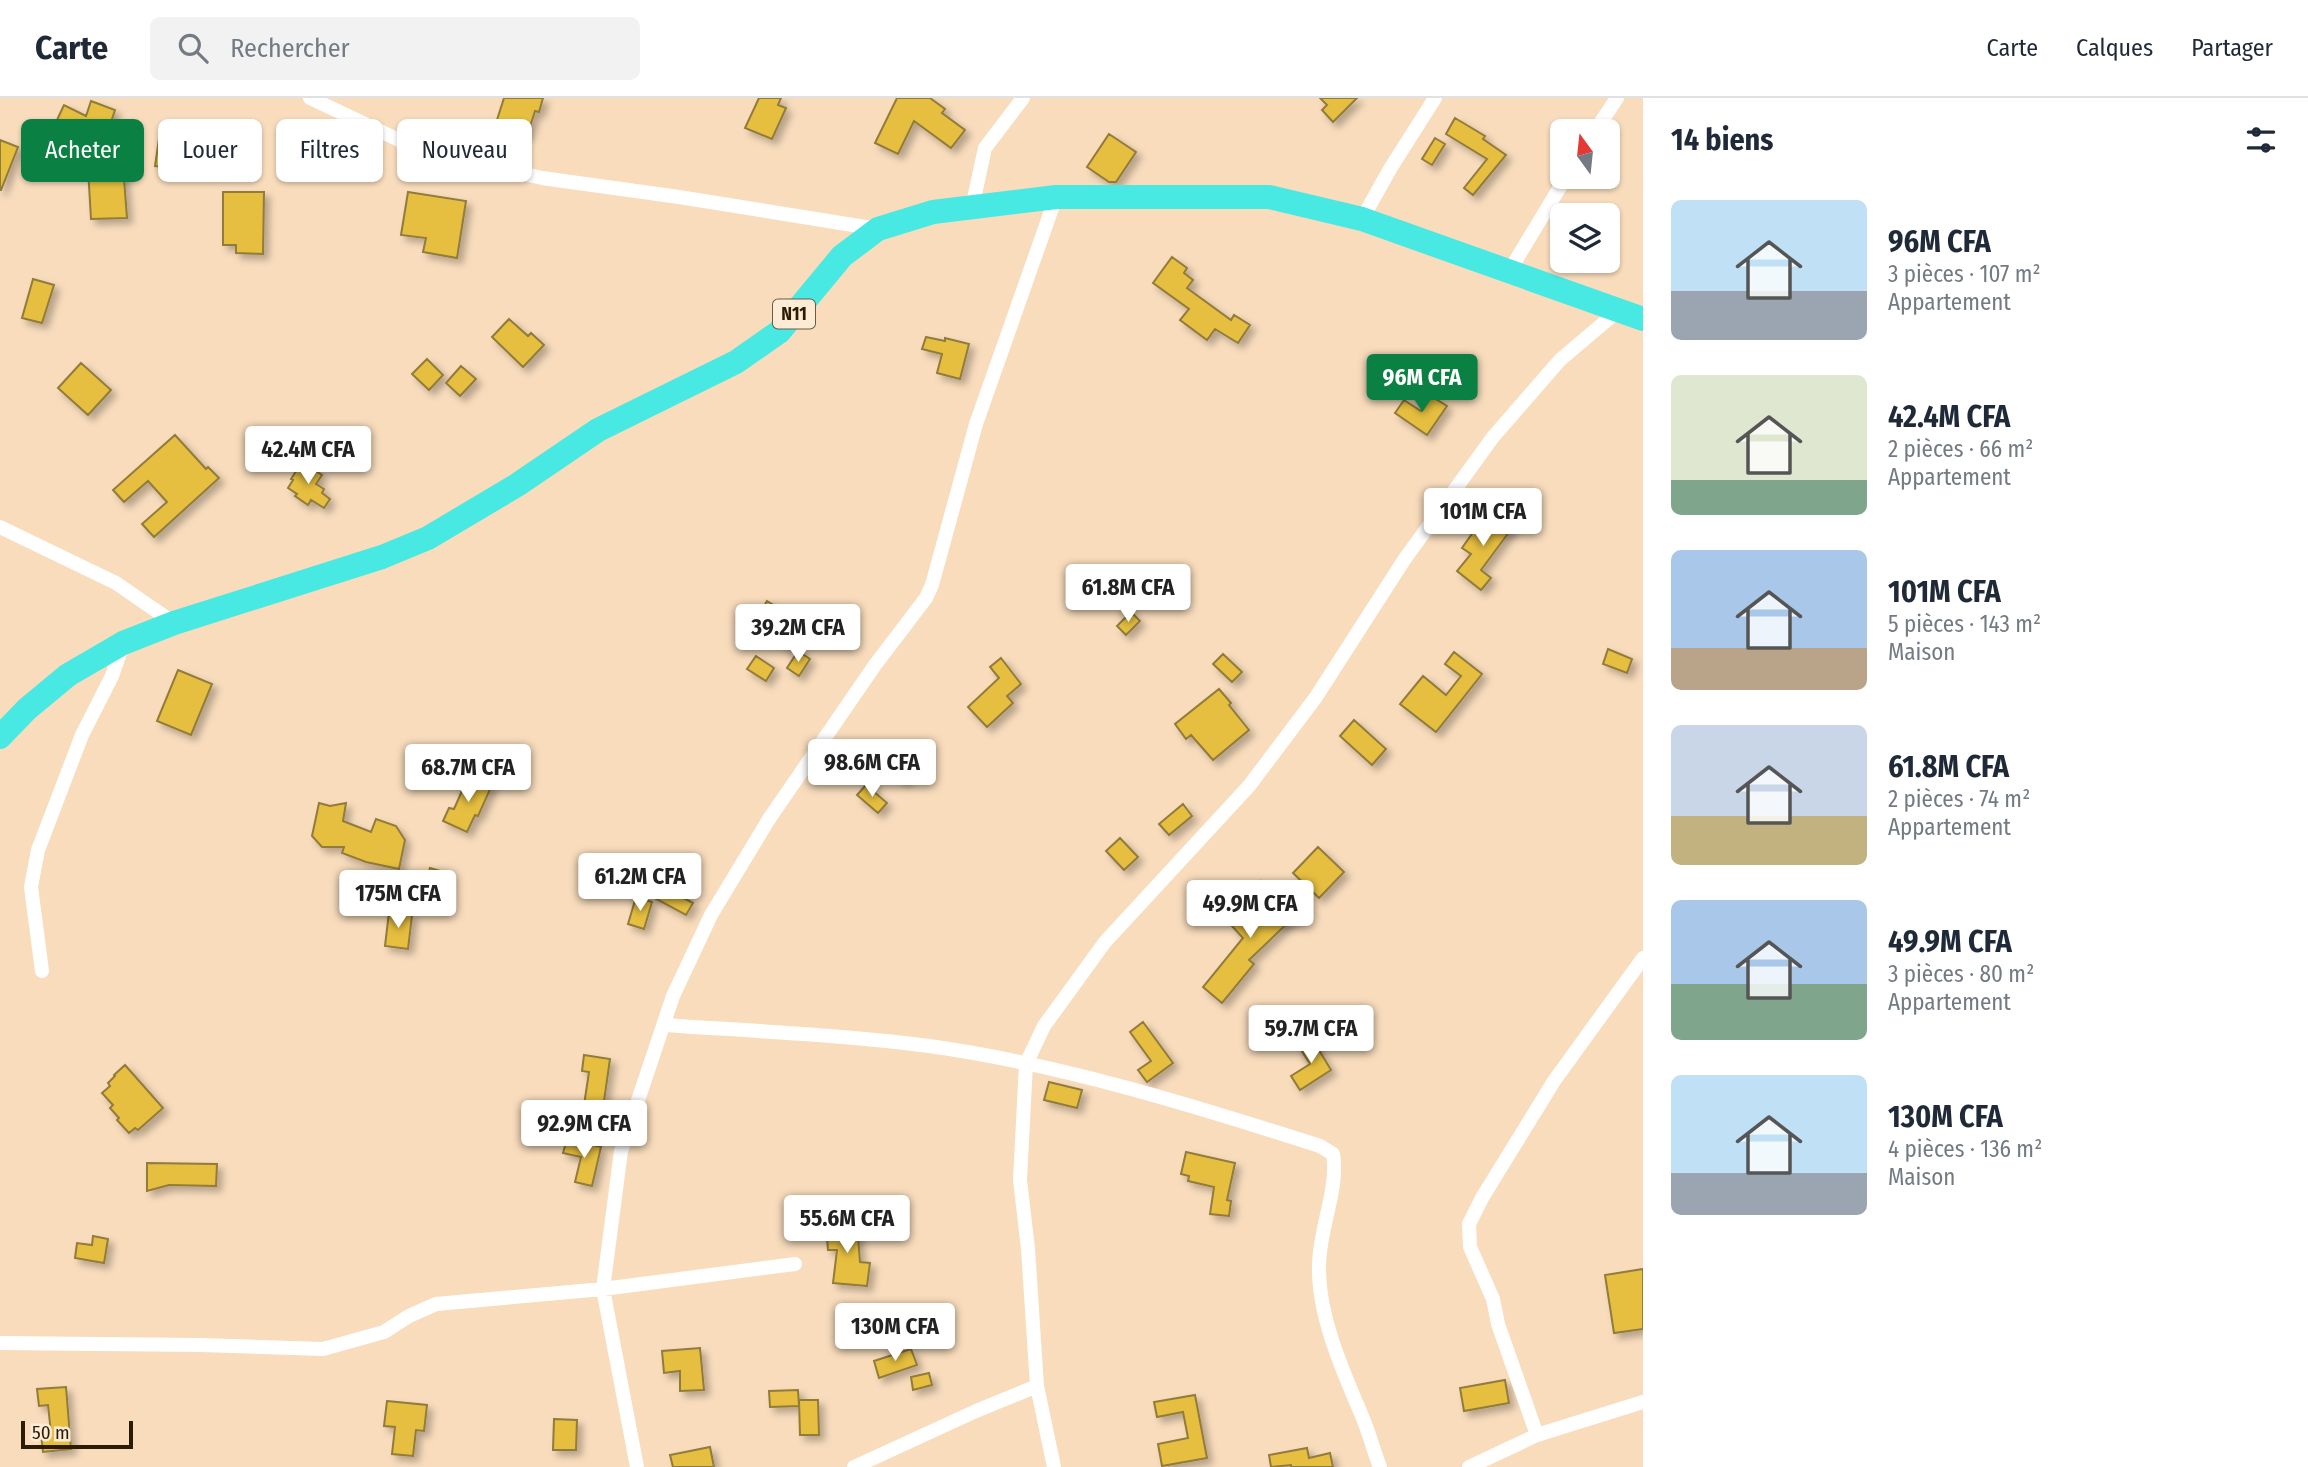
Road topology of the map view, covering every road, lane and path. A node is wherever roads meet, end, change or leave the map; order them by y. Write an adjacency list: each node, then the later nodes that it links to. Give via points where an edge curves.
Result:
1 (310, 98): 10 (street, via 433,153 542,178)
2 (1023, 98): 8 (street, via 985,148)
3 (1435, 98): 9 (street)
4 (1618, 98): 5 (street)
5 (1603, 119)
6 (1559, 189): 11 (street)
7 (1056, 197): 8 (highway, N11); 9 (highway, N11, via 1269,197); 20 (street, via 976,424 926,598 769,819 710,915)
8 (972, 208): 10 (highway, N11, via 933,212)
9 (1362, 219): 11 (highway, N11)
10 (878, 229): 15 (highway, N11, via 842,256 779,332 745,357 598,430 428,538)
11 (1510, 270): 12 (highway, N11)
12 (1620, 309): 13 (highway, N11); 21 (street, via 1560,360 1493,437 1404,560 1317,697 1249,786 1105,942 1044,1026)
13 (1643, 319)
14 (0, 527): 15 (street, via 116,583)
15 (174, 624): 16 (highway, N11)
16 (123, 643): 17 (highway, N11, via 68,675); 19 (street, via 38,850 31,887)
17 (0, 737)
18 (1643, 958): 27 (street, via 1554,1081 1469,1224 1470,1247 1493,1298)
19 (42, 971)
20 (664, 1025): 21 (street, via 930,1046); 23 (street, via 621,1151)
21 (1026, 1064): 25 (street, via 1020,1180); 31 (street, via 1219,1114 1333,1154 1336,1170 1318,1267 1324,1309)
22 (795, 1264): 23 (street)
23 (603, 1289): 24 (street, via 436,1304 384,1332 323,1349); 28 (street)
24 (0, 1343)
25 (1037, 1386): 29 (street); 30 (street)
26 (1643, 1402): 27 (street)
27 (1537, 1435): 32 (street)
28 (637, 1467)
29 (854, 1467)
30 (1055, 1467)
31 (1380, 1467)
32 (1469, 1467)

